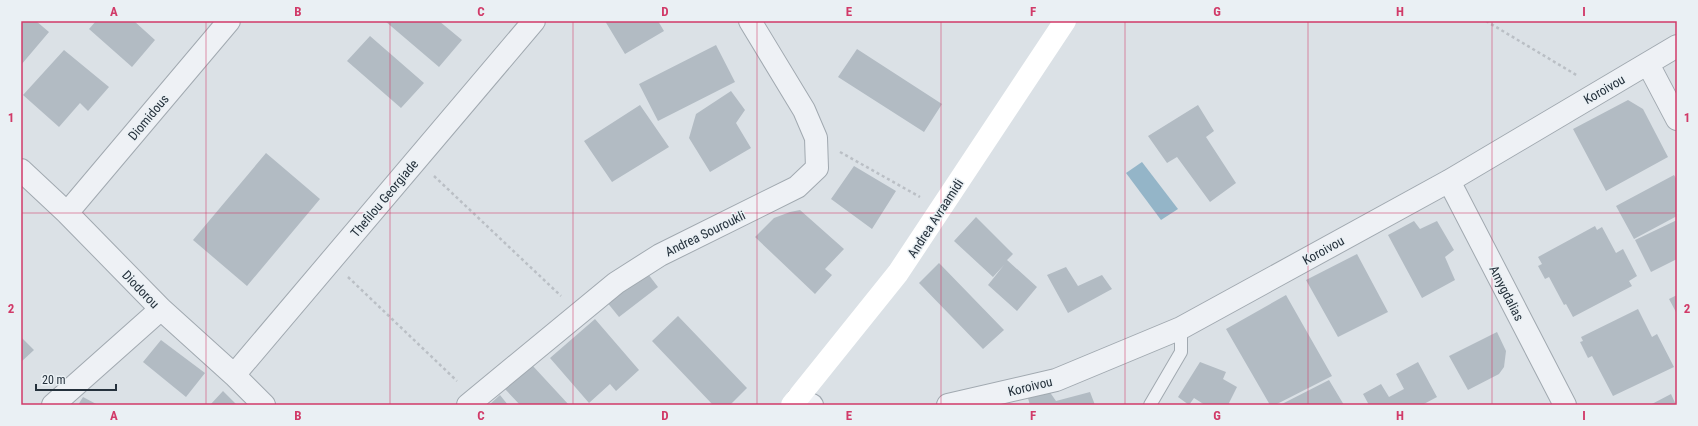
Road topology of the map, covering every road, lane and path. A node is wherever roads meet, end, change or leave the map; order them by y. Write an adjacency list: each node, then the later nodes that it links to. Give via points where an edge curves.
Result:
1 (229, 21): 15 (street, Diomidous)
2 (534, 21): 11 (street, Thefilou Georgiade)
3 (750, 21): 10 (street, Andrea Souroukli, via 804,110)
4 (1065, 21): 14 (street, Andrea Avraamidi)
5 (1486, 21): 8 (path)
6 (1677, 46): 7 (street, Koroivou)
7 (1648, 64): 8 (street, Koroivou); 9 (street)
8 (1602, 91): 13 (street, Koroivou)
9 (1677, 118)
10 (816, 138): 14 (path); 18 (street, Andrea Souroukli, via 817,168 797,187 660,255 616,283)
11 (416, 160): 16 (street, Thefilou Georgiade); 18 (path)
12 (21, 170): 15 (street, Diodorou)
13 (1449, 180): 19 (street, Koroivou); 23 (street, Amygdalias)
14 (941, 209): 22 (street, Andrea Avraamidi, via 898,273)
15 (67, 213): 17 (street, Diodorou)
16 (331, 261): 20 (street, Thefilou Georgiade); 21 (path)
17 (161, 309): 20 (street, Diodorou); 24 (street)
18 (579, 313): 21 (street, Andrea Souroukli)
19 (1181, 328): 26 (street, Koroivou, via 1056,380); 27 (lane, via 1182,352)
20 (234, 376): 25 (street, Diodorou)
21 (472, 402)
22 (801, 403)
23 (1563, 404)
24 (53, 405)
25 (264, 405)
26 (948, 405)
27 (1150, 405)

